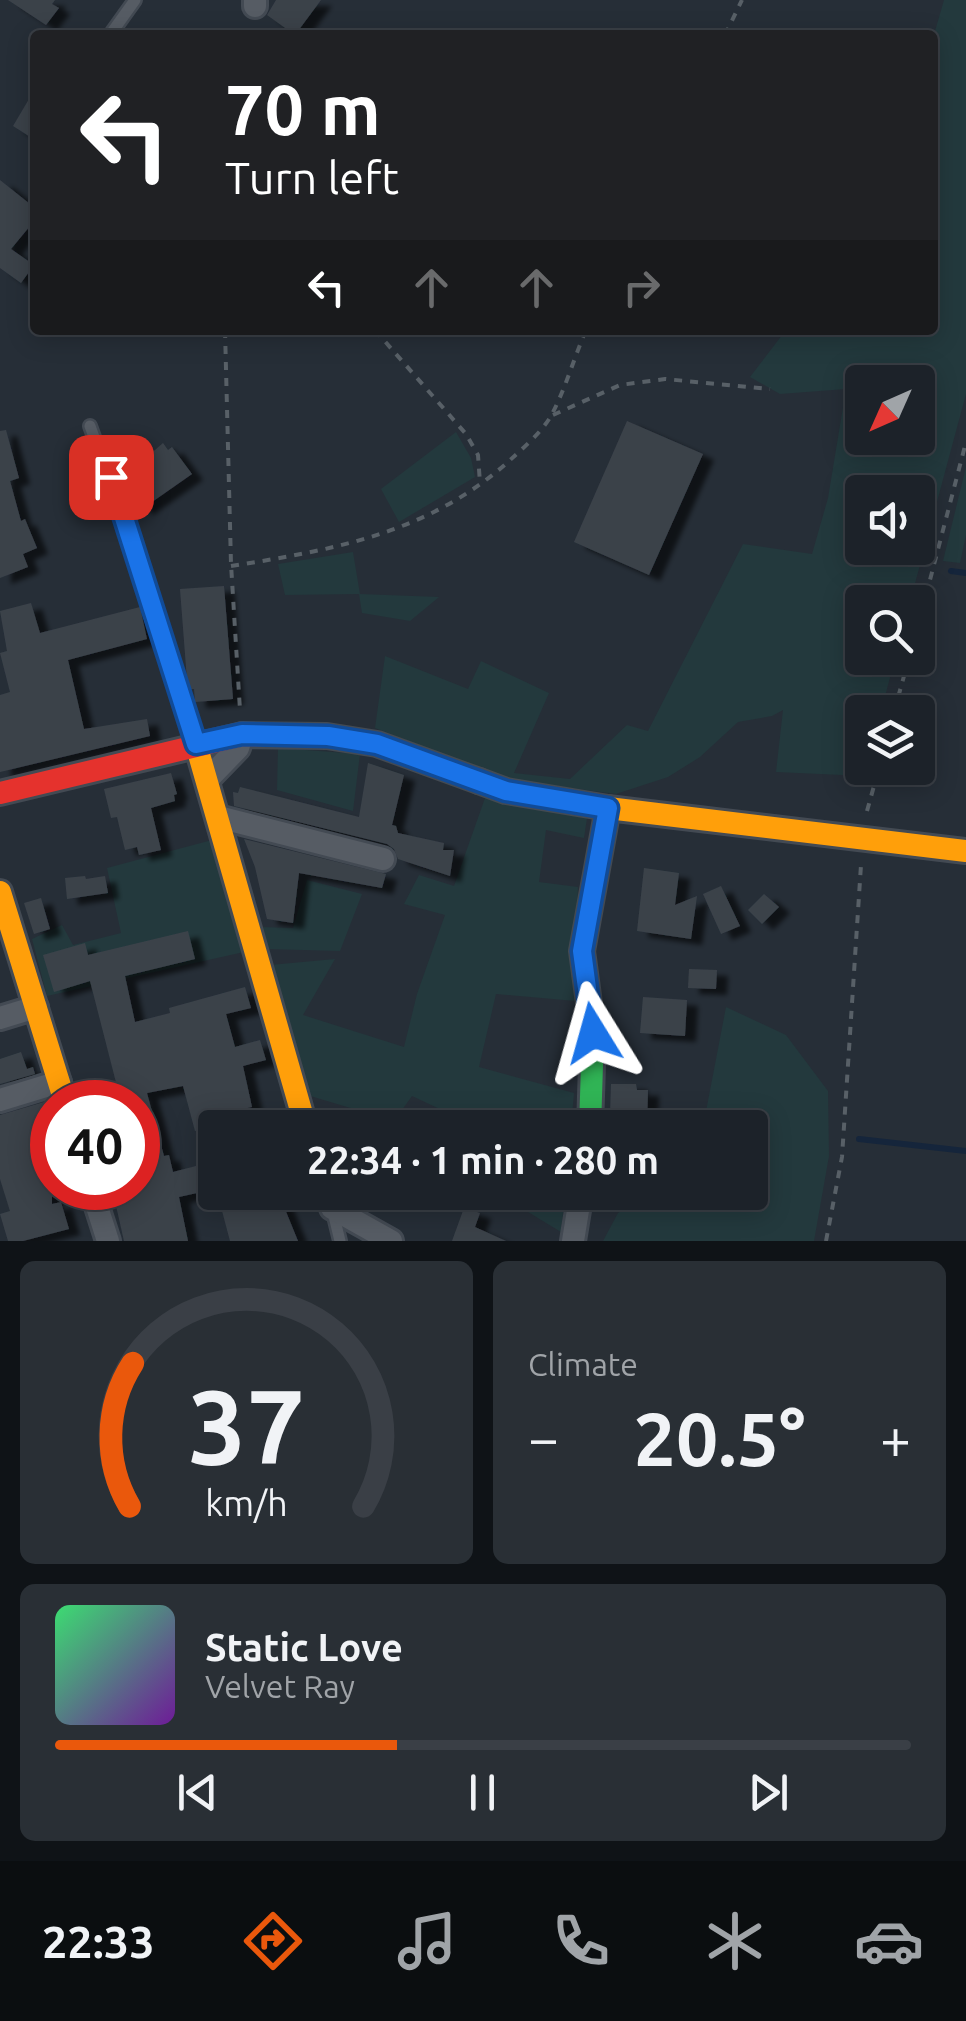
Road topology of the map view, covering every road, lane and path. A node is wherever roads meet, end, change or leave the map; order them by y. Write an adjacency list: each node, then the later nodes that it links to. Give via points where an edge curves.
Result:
1 (135, 0): 3 (lane)
2 (742, 0): 4 (path)
3 (114, 30)
4 (727, 30)
5 (225, 335): 13 (path)
6 (379, 335): 12 (path, via 466,434 478,454)
7 (584, 335): 9 (path)
8 (770, 389): 9 (path, via 650,381 620,385)
9 (550, 416): 12 (path, via 526,446)
10 (90, 426): 16 (lane)
11 (966, 442): 14 (path)
12 (480, 483): 13 (path, via 381,536)
13 (231, 566): 15 (path)
14 (929, 585)
15 (242, 734): 16 (street); 17 (street, via 238,748); 20 (street, via 377,744 506,791)
16 (196, 744): 17 (street); 19 (street)
17 (207, 780): 21 (street)
18 (875, 785): 22 (path)
19 (0, 793)
20 (608, 808): 22 (street); 32 (street, via 582,951 593,1033)
21 (218, 817): 24 (street); 31 (street)
22 (862, 840): 23 (street); 41 (path, via 842,1156)
23 (966, 850)
24 (383, 859)
25 (0, 892): 26 (street)
26 (36, 1007): 27 (street); 28 (street)
27 (0, 1018)
28 (58, 1080)
29 (30, 1096): 30 (street)
30 (0, 1100)
31 (301, 1110)
32 (591, 1110)
33 (98, 1210): 37 (street)
34 (332, 1210): 38 (lane)
35 (344, 1210): 39 (street)
36 (578, 1210): 40 (street)
37 (108, 1241)
38 (340, 1241)
39 (392, 1241)
40 (573, 1241)
41 (826, 1241)

